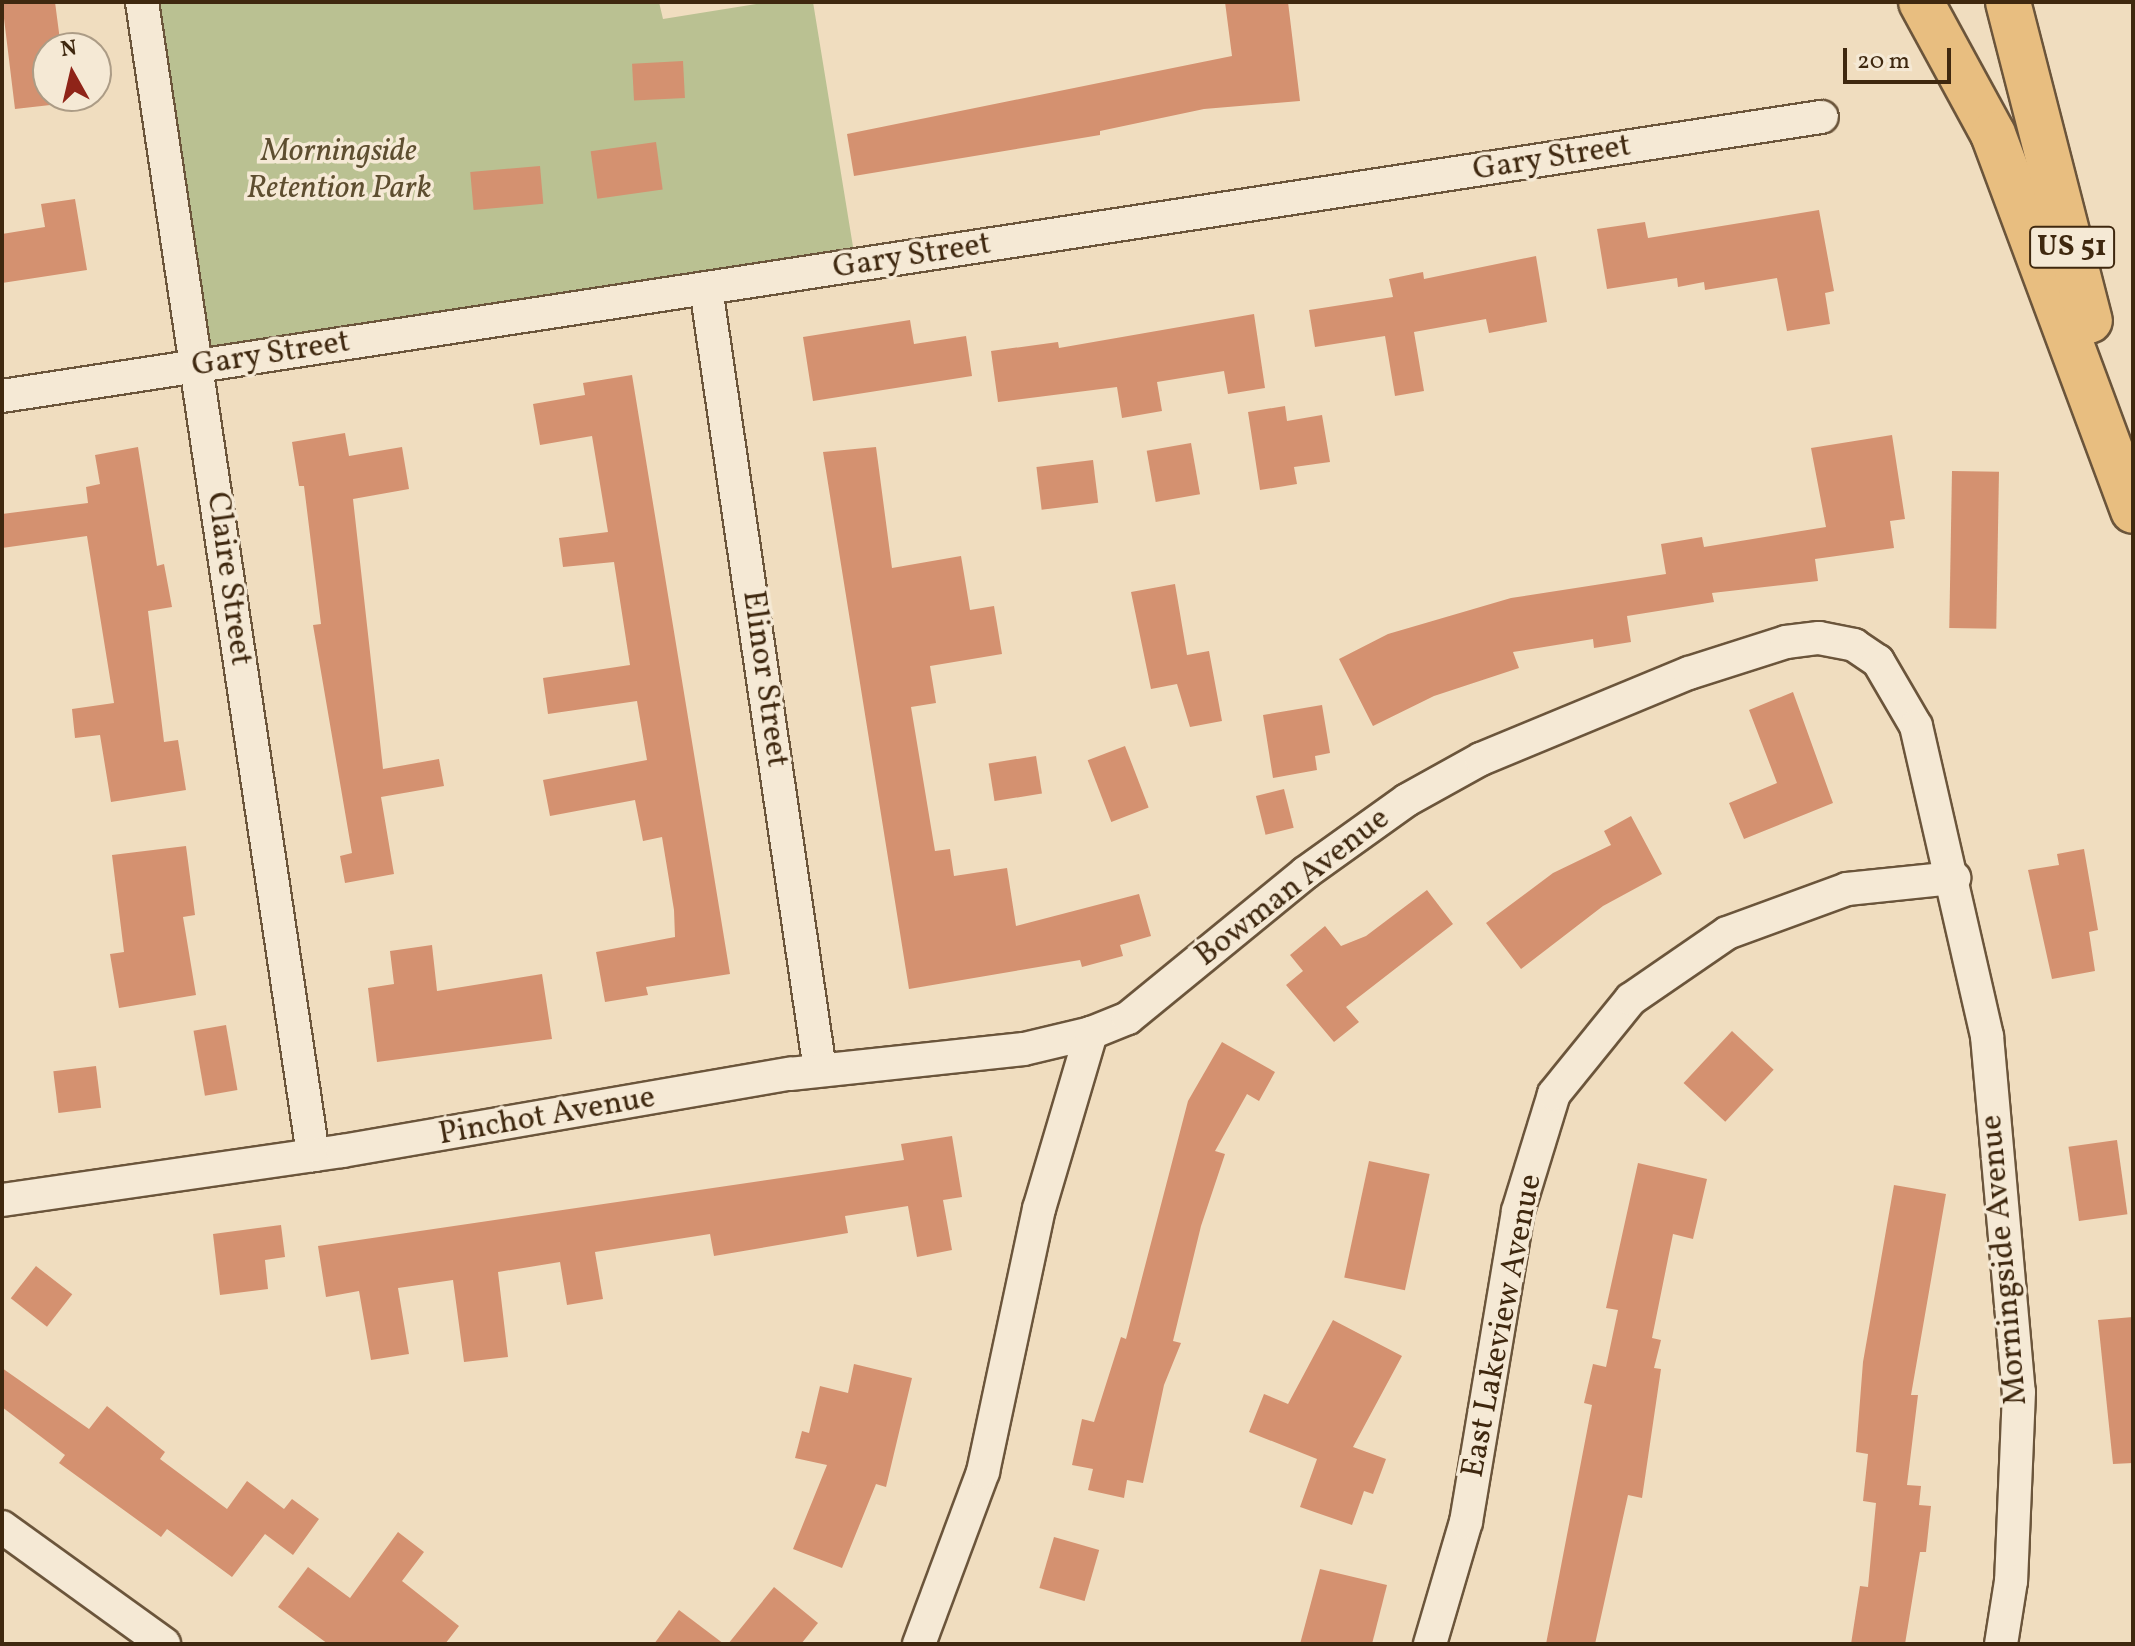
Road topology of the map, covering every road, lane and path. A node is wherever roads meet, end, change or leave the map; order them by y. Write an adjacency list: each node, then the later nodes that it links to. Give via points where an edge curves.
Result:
1 (142, 2): 6 (street, Claire Street)
2 (1921, 2): 9 (main road, via 1998,146)
3 (2008, 2): 8 (main road, US 51)
4 (1822, 117): 5 (street, Gary Street)
5 (706, 288): 6 (street, Gary Street); 12 (street, Elinor Street)
6 (196, 366): 7 (street, Gary Street); 13 (street, Claire Street)
7 (2, 396)
8 (2133, 494)
9 (2133, 511)
10 (1954, 878): 11 (street, Bowman Avenue, via 1916,726 1878,661 1838,640 1786,642 1575,717 1407,800 1305,873 1128,1018); 18 (street, East Lakeview Avenue, via 1847,889 1727,933 1631,999 1554,1094 1518,1211 1466,1522); 19 (street, Morningside Avenue, via 1987,1036 2019,1392 2011,1581)
11 (1091, 1033): 12 (street, Pinchot Avenue, via 1024,1049); 17 (street, via 1039,1209 983,1472)
12 (820, 1070): 13 (street, Pinchot Avenue)
13 (313, 1155): 14 (street, Pinchot Avenue)
14 (2, 1200)
15 (2, 1527): 16 (street)
16 (164, 1644)
17 (919, 1644)
18 (1430, 1644)
19 (2001, 1644)

